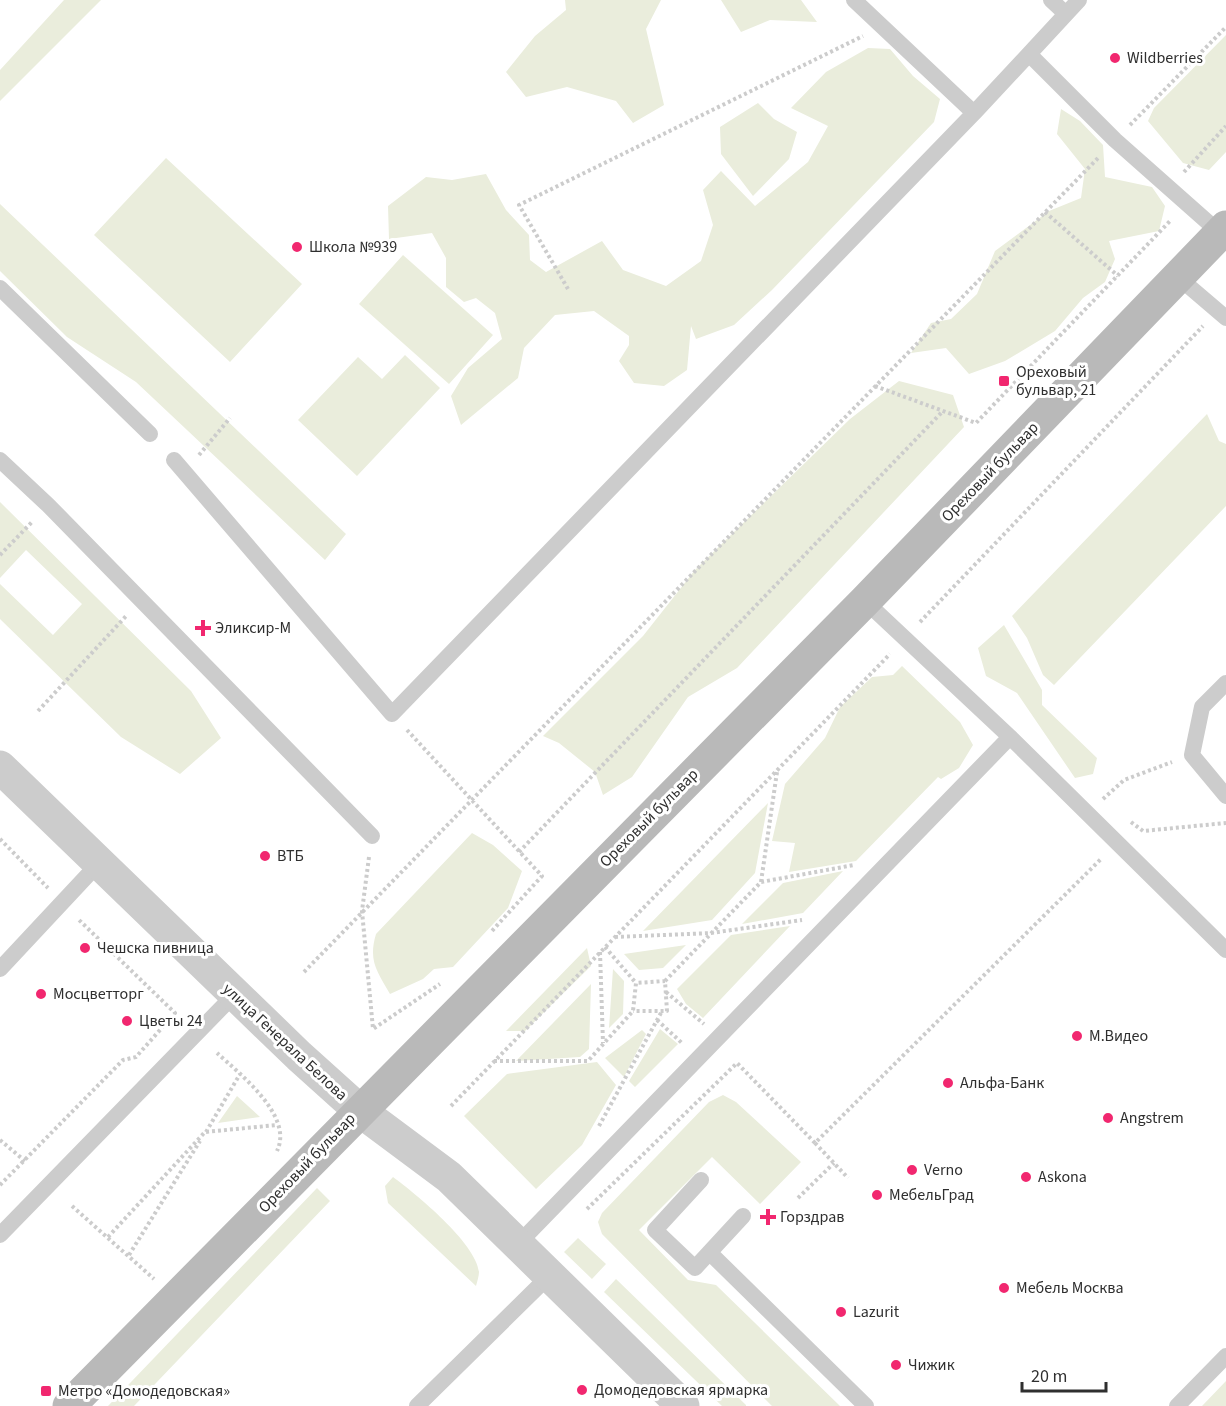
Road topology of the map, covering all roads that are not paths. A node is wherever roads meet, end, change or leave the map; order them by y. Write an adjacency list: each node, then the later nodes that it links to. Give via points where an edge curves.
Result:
1 (854, 0): 6 (lane)
2 (1051, 0): 4 (lane)
3 (1079, 0): 4 (lane)
4 (1066, 14): 5 (lane)
5 (1029, 54): 6 (lane); 7 (lane, via 1115,140)
6 (974, 113): 13 (lane, via 392,714)
7 (1223, 230): 8 (main road, Ореховый бульвар)
8 (1178, 278): 10 (lane); 14 (main road, Ореховый бульвар)
9 (0, 288): 11 (lane)
10 (1222, 314)
11 (150, 434)
12 (0, 460): 19 (lane)
13 (180, 466)
14 (865, 601): 16 (lane); 24 (main road, Ореховый бульвар)
15 (1226, 683): 18 (lane, via 1202,707 1192,755)
16 (1011, 738): 21 (lane); 28 (lane)
17 (0, 767): 20 (street, улица Генерала Белова)
18 (1226, 796)
19 (372, 836)
20 (100, 862): 22 (lane); 23 (street, улица Генерала Белова)
21 (1226, 950)
22 (0, 969)
23 (234, 995): 24 (street, улица Генерала Белова); 27 (lane)
24 (359, 1110): 28 (street, улица Генерала Белова, via 449,1177); 32 (main road, Ореховый бульвар)
25 (701, 1180): 29 (lane, via 656,1230 695,1268)
26 (743, 1216): 29 (lane)
27 (0, 1235)
28 (518, 1244): 30 (street, улица Генерала Белова)
29 (711, 1254): 35 (lane)
30 (550, 1275): 33 (lane); 34 (street, улица Генерала Белова)
31 (1226, 1356): 36 (lane)
32 (69, 1406)
33 (417, 1406)
34 (683, 1406)
35 (866, 1406)
36 (1178, 1406)

